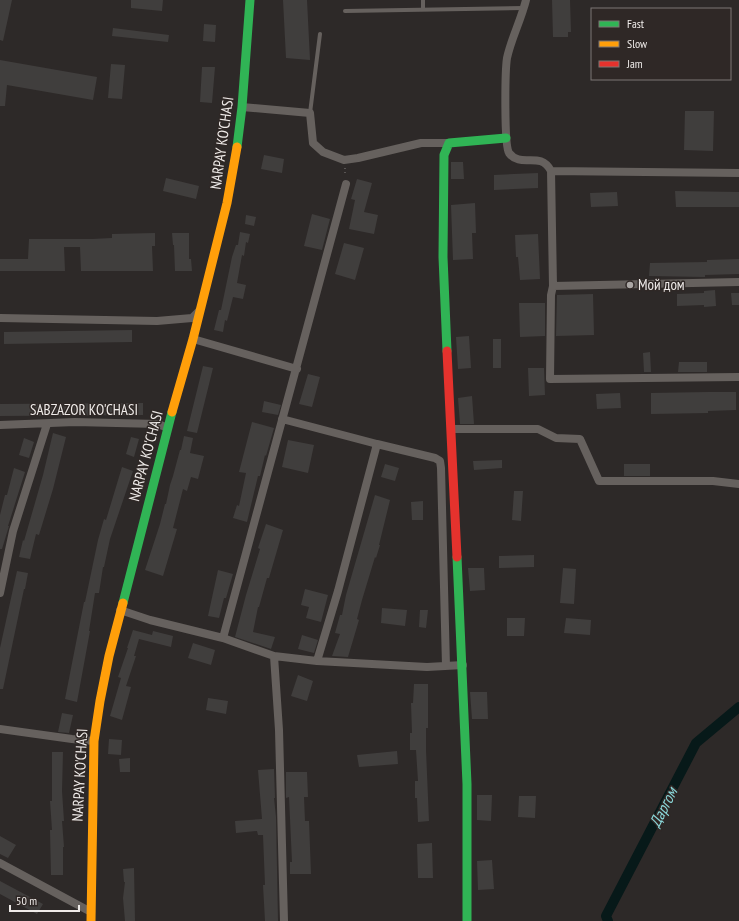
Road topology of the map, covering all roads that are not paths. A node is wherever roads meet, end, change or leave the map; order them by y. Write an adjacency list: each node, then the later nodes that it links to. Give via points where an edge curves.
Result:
1 (250, 0): 7 (street, NARPAY KO'CHASI)
2 (423, 0): 4 (lane)
3 (525, 4): 4 (lane); 9 (street, via 507,58)
4 (423, 9): 5 (lane)
5 (345, 11)
6 (320, 34): 8 (lane)
7 (242, 107): 8 (street); 16 (street, NARPAY KO'CHASI, via 227,203)
8 (310, 113): 10 (street, via 313,143 323,152 344,160 421,143)
9 (506, 138): 10 (street); 11 (street, via 508,152 513,157 541,161 547,164)
10 (448, 143): 25 (street, via 444,155 443,257)
11 (551, 171): 12 (street); 15 (street)
12 (739, 173)
13 (346, 184): 19 (street)
14 (739, 282): 15 (street)
15 (553, 286): 20 (street, via 550,380)
16 (200, 311): 17 (street, via 192,318 158,321); 18 (street, NARPAY KO'CHASI)
17 (0, 318)
18 (193, 339): 19 (street); 24 (street, NARPAY KO'CHASI)
19 (297, 369): 21 (street)
20 (739, 378)
21 (282, 419): 26 (street); 30 (street)
22 (47, 424): 23 (street, SABZAZOR KO'CHASI); 24 (street, SABZAZOR KO'CHASI, via 158,424); 28 (street, via 13,531)
23 (0, 425)
24 (168, 428): 29 (street, NARPAY KO'CHASI)
25 (451, 429): 27 (street, via 538,429 556,438 580,439 599,481); 33 (street)
26 (377, 444): 32 (street); 34 (street, via 440,461)
27 (739, 484)
28 (0, 593)
29 (120, 610): 30 (street); 36 (street, NARPAY KO'CHASI, via 107,664)
30 (223, 638): 31 (street)
31 (274, 656): 32 (street); 39 (street, via 279,730)
32 (317, 661): 34 (street)
33 (463, 665): 34 (street); 40 (street, via 467,784)
34 (446, 666)
35 (0, 729): 36 (street)
36 (94, 741): 38 (street, NARPAY KO'CHASI)
37 (0, 864): 38 (street)
38 (91, 916)
39 (284, 921)
40 (467, 921)

